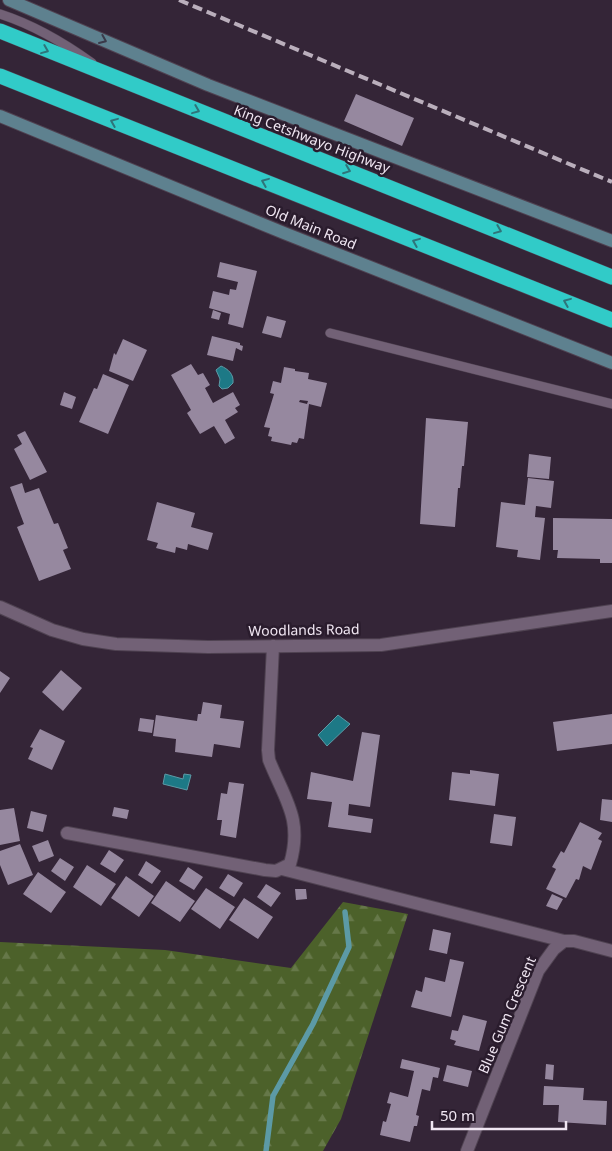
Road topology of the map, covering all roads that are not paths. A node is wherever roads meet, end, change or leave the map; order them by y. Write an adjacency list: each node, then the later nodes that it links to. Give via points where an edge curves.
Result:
1 (10, 0): 7 (street, one-way to 7, via 208,85)
2 (0, 14): 4 (lane, via 20,20 64,42)
3 (0, 31): 4 (highway, King Cetshwayo Highway, one-way to 4)
4 (108, 75): 8 (highway, King Cetshwayo Highway, one-way to 8)
5 (0, 76): 9 (highway, one-way to 5)
6 (0, 116): 11 (street, Old Main Road)
7 (612, 241)
8 (612, 277)
9 (612, 320)
10 (330, 333): 12 (lane)
11 (612, 363)
12 (612, 404)
13 (0, 607): 15 (street, Woodlands Road, via 52,630 104,643)
14 (612, 611): 15 (street, Woodlands Road, via 390,644)
15 (273, 646): 17 (street, via 269,760 293,813 296,832 290,864)
16 (67, 833): 17 (street, via 265,870)
17 (282, 869): 18 (street)
18 (564, 941): 19 (street); 20 (street, Blue Gum Crescent, via 538,971)
19 (612, 951)
20 (467, 1151)

